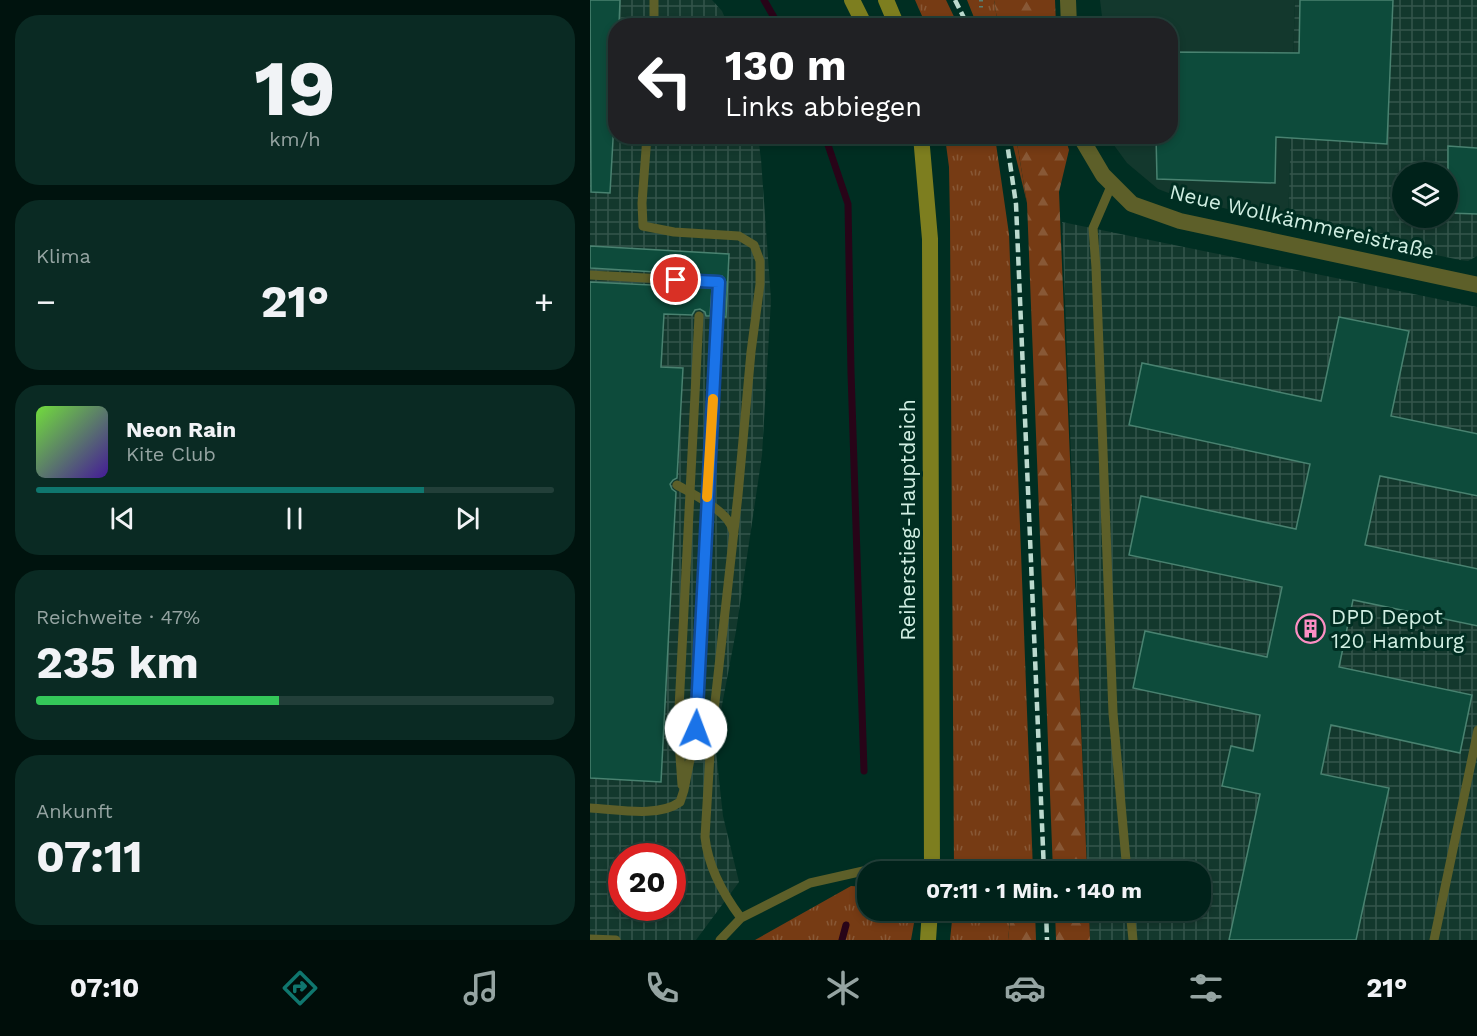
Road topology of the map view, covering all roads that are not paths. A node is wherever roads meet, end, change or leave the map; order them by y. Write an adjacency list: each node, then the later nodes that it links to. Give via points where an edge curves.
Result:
1 (654, 0): 5 (lane)
2 (852, 0): 6 (main road)
3 (886, 0): 7 (main road)
4 (1068, 0): 8 (street)
5 (654, 18)
6 (861, 18)
7 (894, 18)
8 (1069, 18)
9 (646, 144): 19 (lane, via 643,226 738,236 754,245 760,261)
10 (914, 144): 13 (main road)
11 (921, 144): 13 (main road)
12 (1085, 144): 14 (street, Neue Wollkämmereistraße)
13 (923, 170): 23 (main road, Reiherstieg-Hauptdeich, via 930,250)
14 (1112, 184): 16 (street, Neue Wollkämmereistraße, via 1132,204 1180,221); 24 (lane, via 1093,228 1113,713)
15 (590, 275): 21 (lane, bridge, via 719,282 696,729)
16 (1478, 285)
17 (699, 316): 21 (lane, bridge, via 678,728)
18 (677, 485): 19 (lane, via 722,513)
19 (734, 536): 26 (lane, via 711,738 705,837 715,874)
20 (1478, 730): 34 (lane)
21 (683, 796): 22 (lane, via 674,806 659,810)
22 (590, 808)
23 (932, 861)
24 (1126, 861)
25 (857, 872): 26 (lane, via 810,883)
26 (741, 918): 31 (lane)
27 (929, 921): 32 (main road)
28 (1131, 921): 33 (lane)
29 (590, 939): 30 (lane)
30 (616, 940)
31 (720, 940)
32 (928, 940)
33 (1133, 940)
34 (1434, 940)

